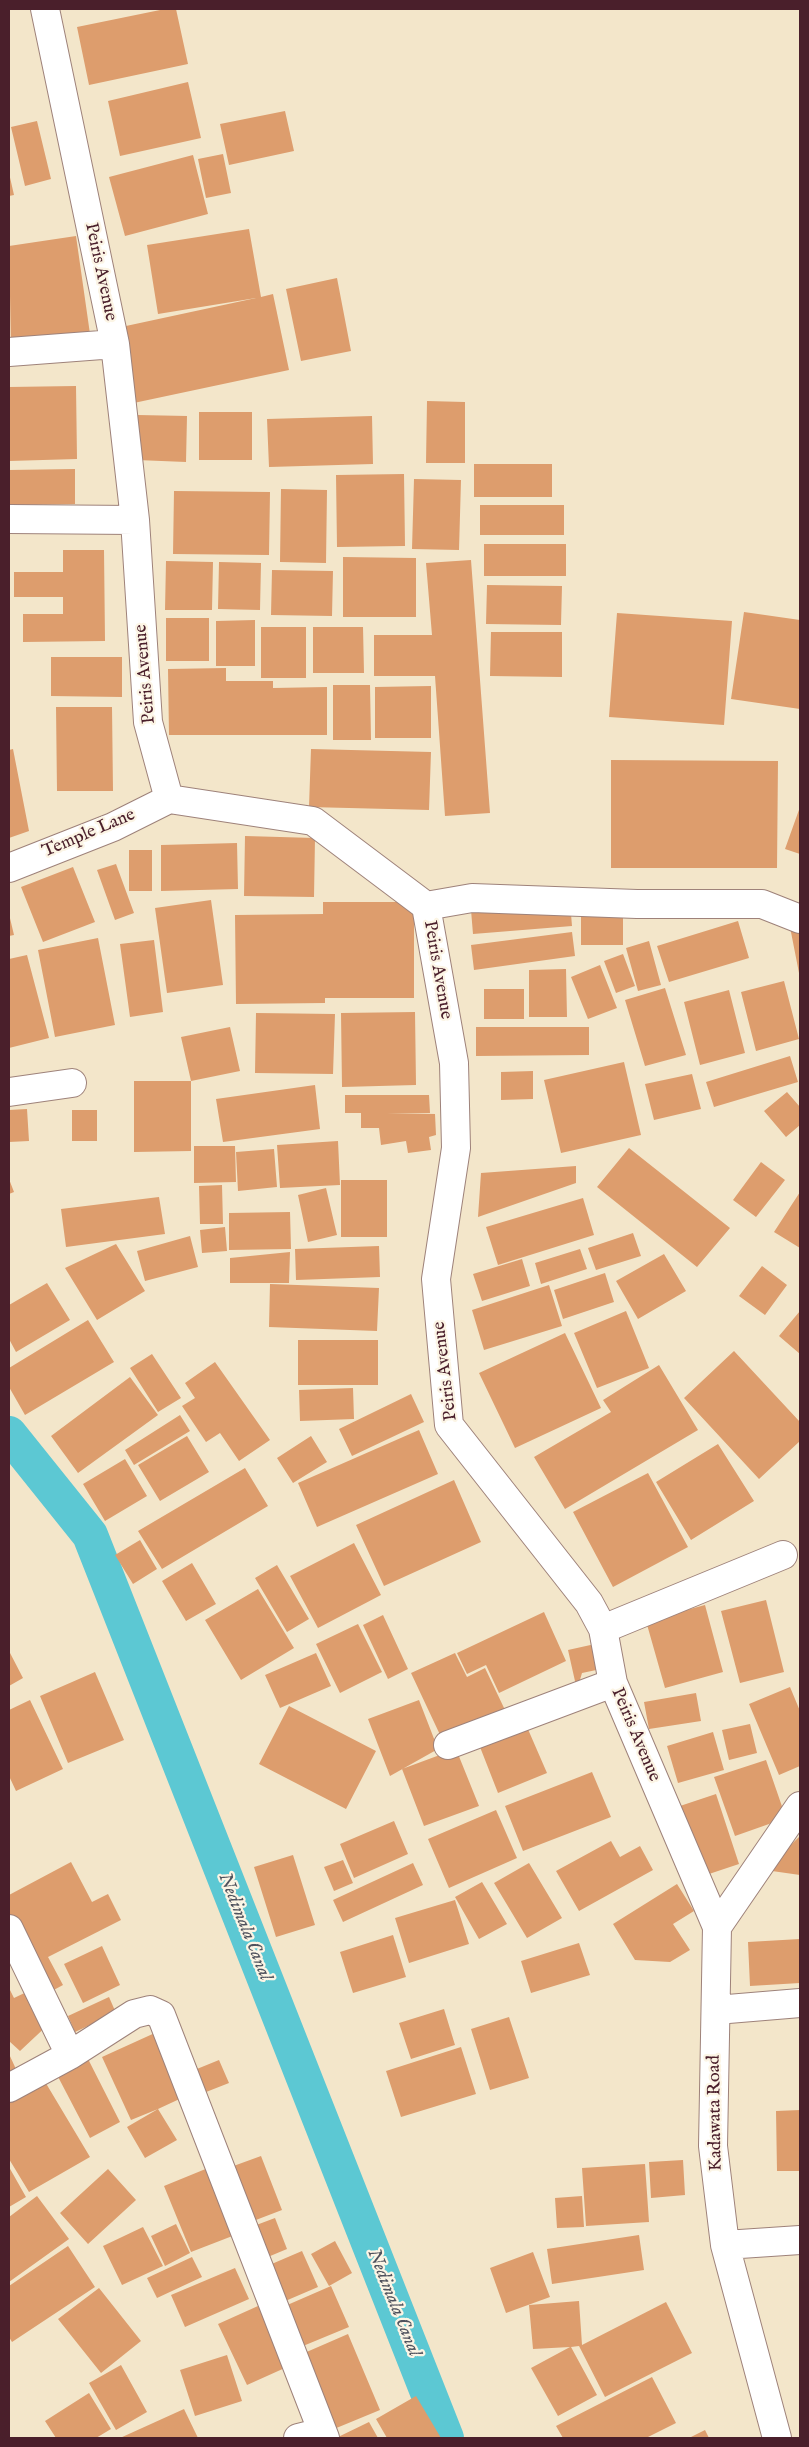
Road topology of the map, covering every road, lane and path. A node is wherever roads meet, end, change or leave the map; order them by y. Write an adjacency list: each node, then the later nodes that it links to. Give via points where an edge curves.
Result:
1 (45, 9): 2 (street, Peiris Avenue)
2 (115, 344): 3 (street); 5 (street, Peiris Avenue)
3 (9, 352)
4 (9, 519): 5 (street)
5 (135, 520): 6 (street, Peiris Avenue, via 148,722)
6 (169, 799): 7 (street, Temple Lane, via 113,827); 8 (street, Peiris Avenue, via 313,821)
7 (9, 868)
8 (426, 906): 9 (street, via 472,898 637,904 762,904); 13 (street, Peiris Avenue, via 454,1063 456,1148 436,1279 450,1424 589,1602)
9 (800, 919)
10 (72, 1083): 11 (street)
11 (9, 1092)
12 (783, 1555): 13 (street)
13 (603, 1629): 14 (street, Peiris Avenue)
14 (613, 1683): 15 (street); 17 (street, Peiris Avenue)
15 (448, 1745)
16 (800, 1806): 17 (street)
17 (717, 1927): 20 (street, Kadawata Road)
18 (9, 1929): 21 (street)
19 (800, 2003): 20 (street)
20 (716, 2010): 24 (street, Kadawata Road, via 713,2146)
21 (70, 2055): 22 (street); 25 (street, via 134,2014 150,2010 161,2015)
22 (9, 2088)
23 (800, 2240): 24 (street)
24 (725, 2245): 26 (street, Kadawata Road)
25 (315, 2436)
26 (777, 2438)

